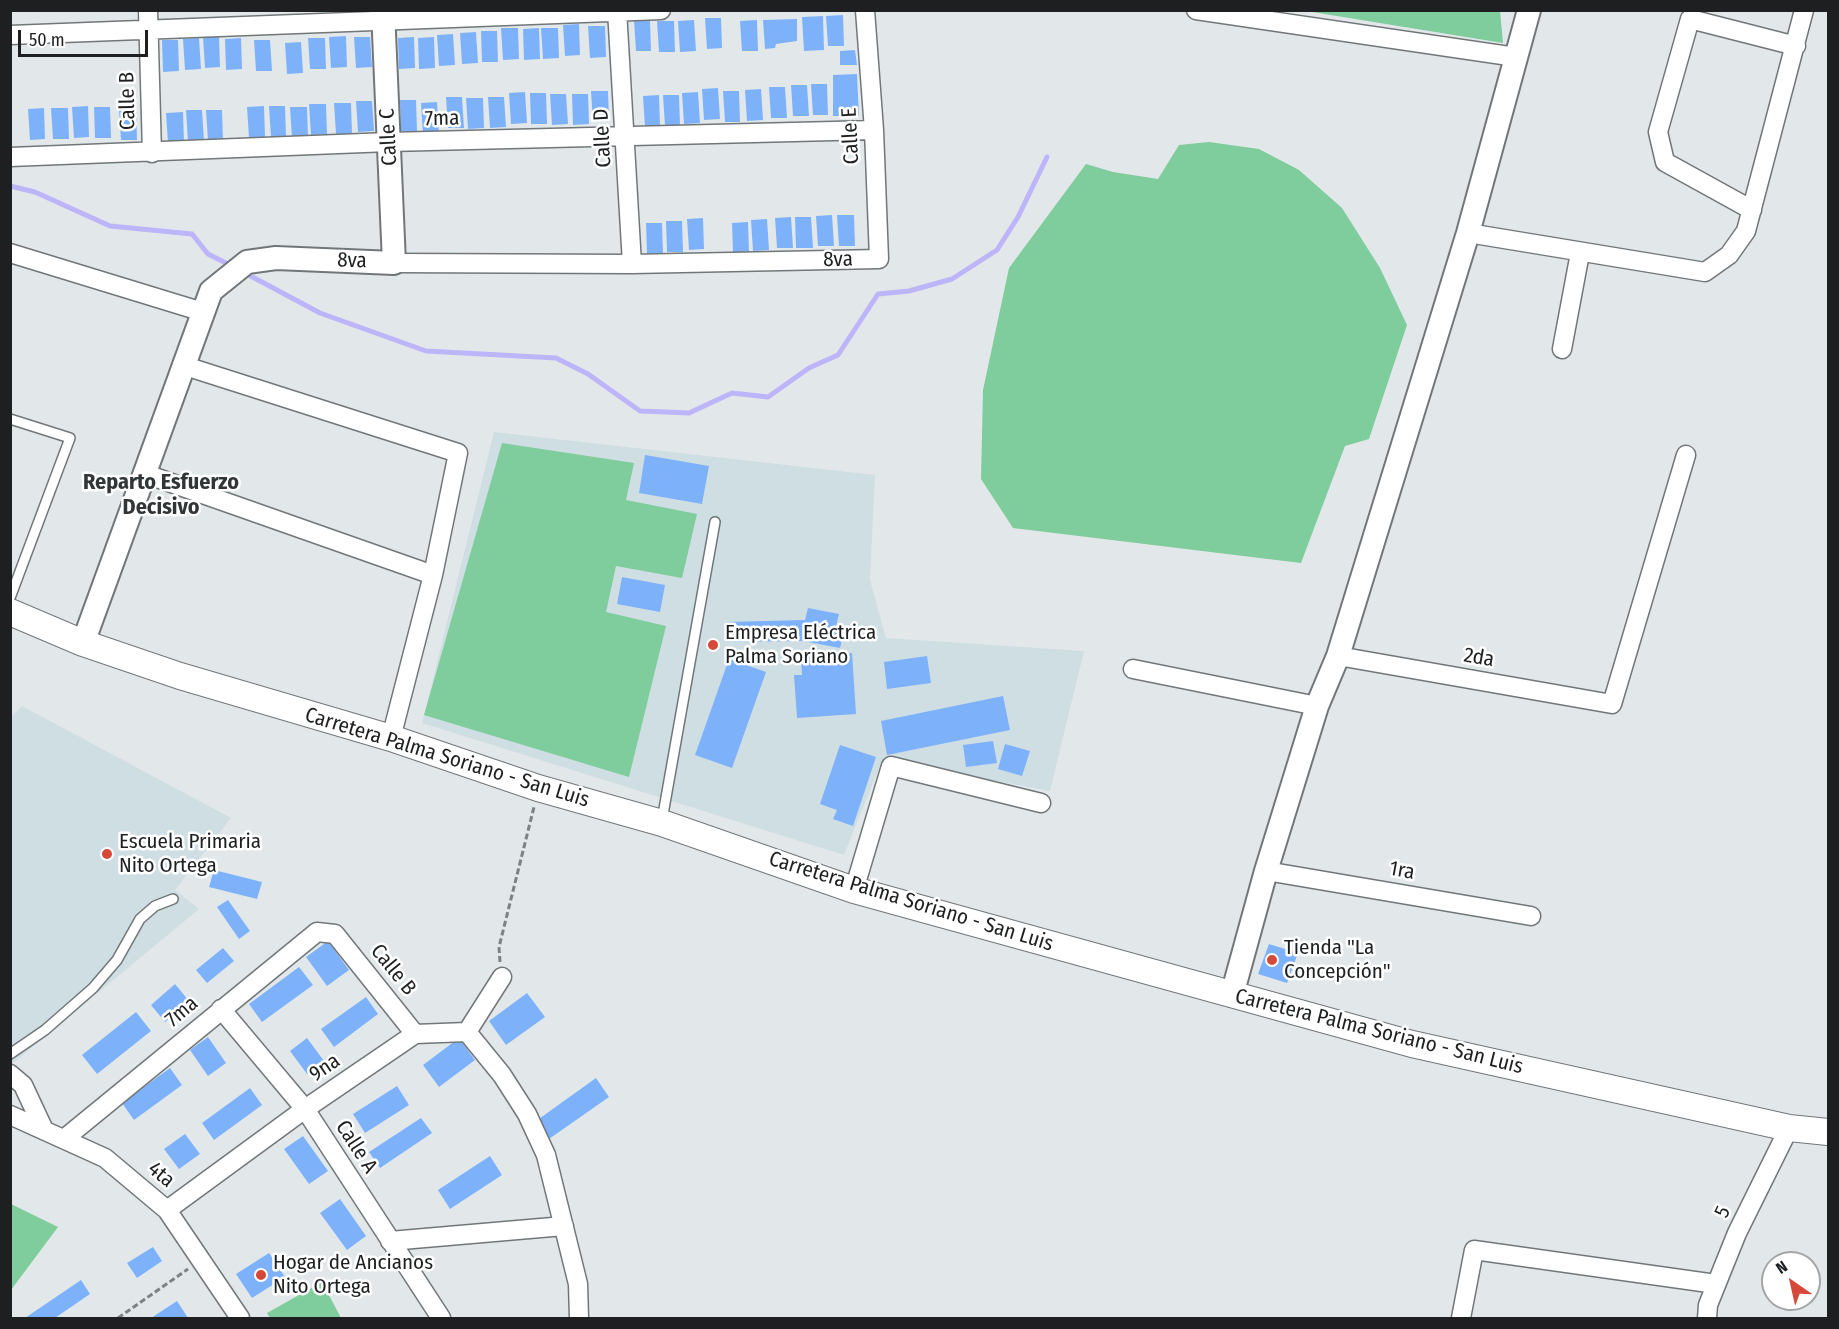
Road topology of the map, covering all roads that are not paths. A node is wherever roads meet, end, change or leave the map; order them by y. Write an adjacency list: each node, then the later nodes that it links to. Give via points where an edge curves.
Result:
1 (147, 10): 9 (street, Calle B)
2 (661, 10): 7 (street)
3 (865, 10): 13 (street, Calle E)
4 (1196, 10): 12 (street)
5 (1528, 10): 12 (street)
6 (1804, 10): 11 (street)
7 (617, 12): 8 (street); 14 (street, Calle D)
8 (383, 16): 9 (street); 15 (street, Calle C)
9 (149, 30): 10 (street); 16 (street, Calle B)
10 (10, 35)
11 (1796, 46): 18 (street); 18 (street, via 1690,19 1658,132 1665,162)
12 (1515, 57): 19 (street)
13 (874, 130): 14 (street, 7ma); 22 (street, Calle E)
14 (625, 138): 15 (street, 7ma); 24 (street, Calle D)
15 (389, 142): 16 (street, 7ma); 23 (street, Calle C)
16 (152, 153): 17 (street, 7ma)
17 (10, 157)
18 (1752, 210): 21 (street, via 1746,231 1729,255 1705,272)
19 (1468, 233): 21 (street); 36 (street)
20 (10, 253): 25 (street)
21 (1580, 253): 26 (street)
22 (879, 259): 24 (street, 8va)
23 (394, 263): 24 (street, 8va); 25 (street, 8va, via 276,258 247,262 211,291)
24 (632, 264)
25 (203, 312): 27 (street, 8va)
26 (1562, 349)
27 (182, 365): 30 (street, 8va); 32 (street, via 458,453)
28 (10, 419): 33 (lane, via 70,438)
29 (1686, 455): 36 (street, 2da, via 1612,704)
30 (143, 473): 32 (street); 35 (street, 8va)
31 (715, 522): 41 (lane)
32 (433, 575): 39 (street)
33 (10, 598)
34 (10, 612): 35 (main road, Carretera Palma Soriano - San Luis)
35 (83, 643): 39 (main road, Carretera Palma Soriano - San Luis)
36 (1338, 656): 38 (street)
37 (1133, 669): 38 (street)
38 (1317, 706): 42 (street)
39 (391, 738): 41 (main road, Carretera Palma Soriano - San Luis, via 538,788)
40 (1041, 803): 43 (street, via 891,766)
41 (662, 823): 43 (main road, Carretera Palma Soriano - San Luis)
42 (1266, 871): 45 (street, 1ra); 48 (street)
43 (854, 890): 48 (main road, Carretera Palma Soriano - San Luis)
44 (173, 900): 52 (lane, via 155,906 140,919 117,960 93,988)
45 (1531, 916)
46 (335, 934): 49 (street, 7ma, via 317,932); 51 (street, Calle B)
47 (501, 977): 50 (street)
48 (1232, 995): 56 (main road, Carretera Palma Soriano - San Luis, via 1412,1044)
49 (221, 1009): 54 (street, Calle A); 59 (street, 7ma)
50 (467, 1032): 51 (street); 61 (street, via 502,1074 527,1114 546,1155)
51 (415, 1034): 54 (street, 9na)
52 (10, 1054)
53 (10, 1074): 57 (street, via 23,1085)
54 (305, 1109): 60 (street, 9na); 62 (street, Calle A)
55 (10, 1114): 57 (street, 4ta)
56 (1789, 1128): 58 (main road, Carretera Palma Soriano - San Luis); 63 (street, 5)
57 (44, 1130): 59 (street, 4ta)
58 (1828, 1132)
59 (64, 1139): 60 (street, 4ta, via 105,1158)
60 (167, 1210): 64 (street, 4ta)
61 (564, 1227): 62 (street); 66 (street, via 579,1284)
62 (390, 1241): 65 (street, Calle A)
63 (1716, 1284): 67 (street, via 1474,1250); 68 (street, 5)
64 (240, 1318)
65 (441, 1318)
66 (579, 1318)
67 (1461, 1318)
68 (1707, 1318)

